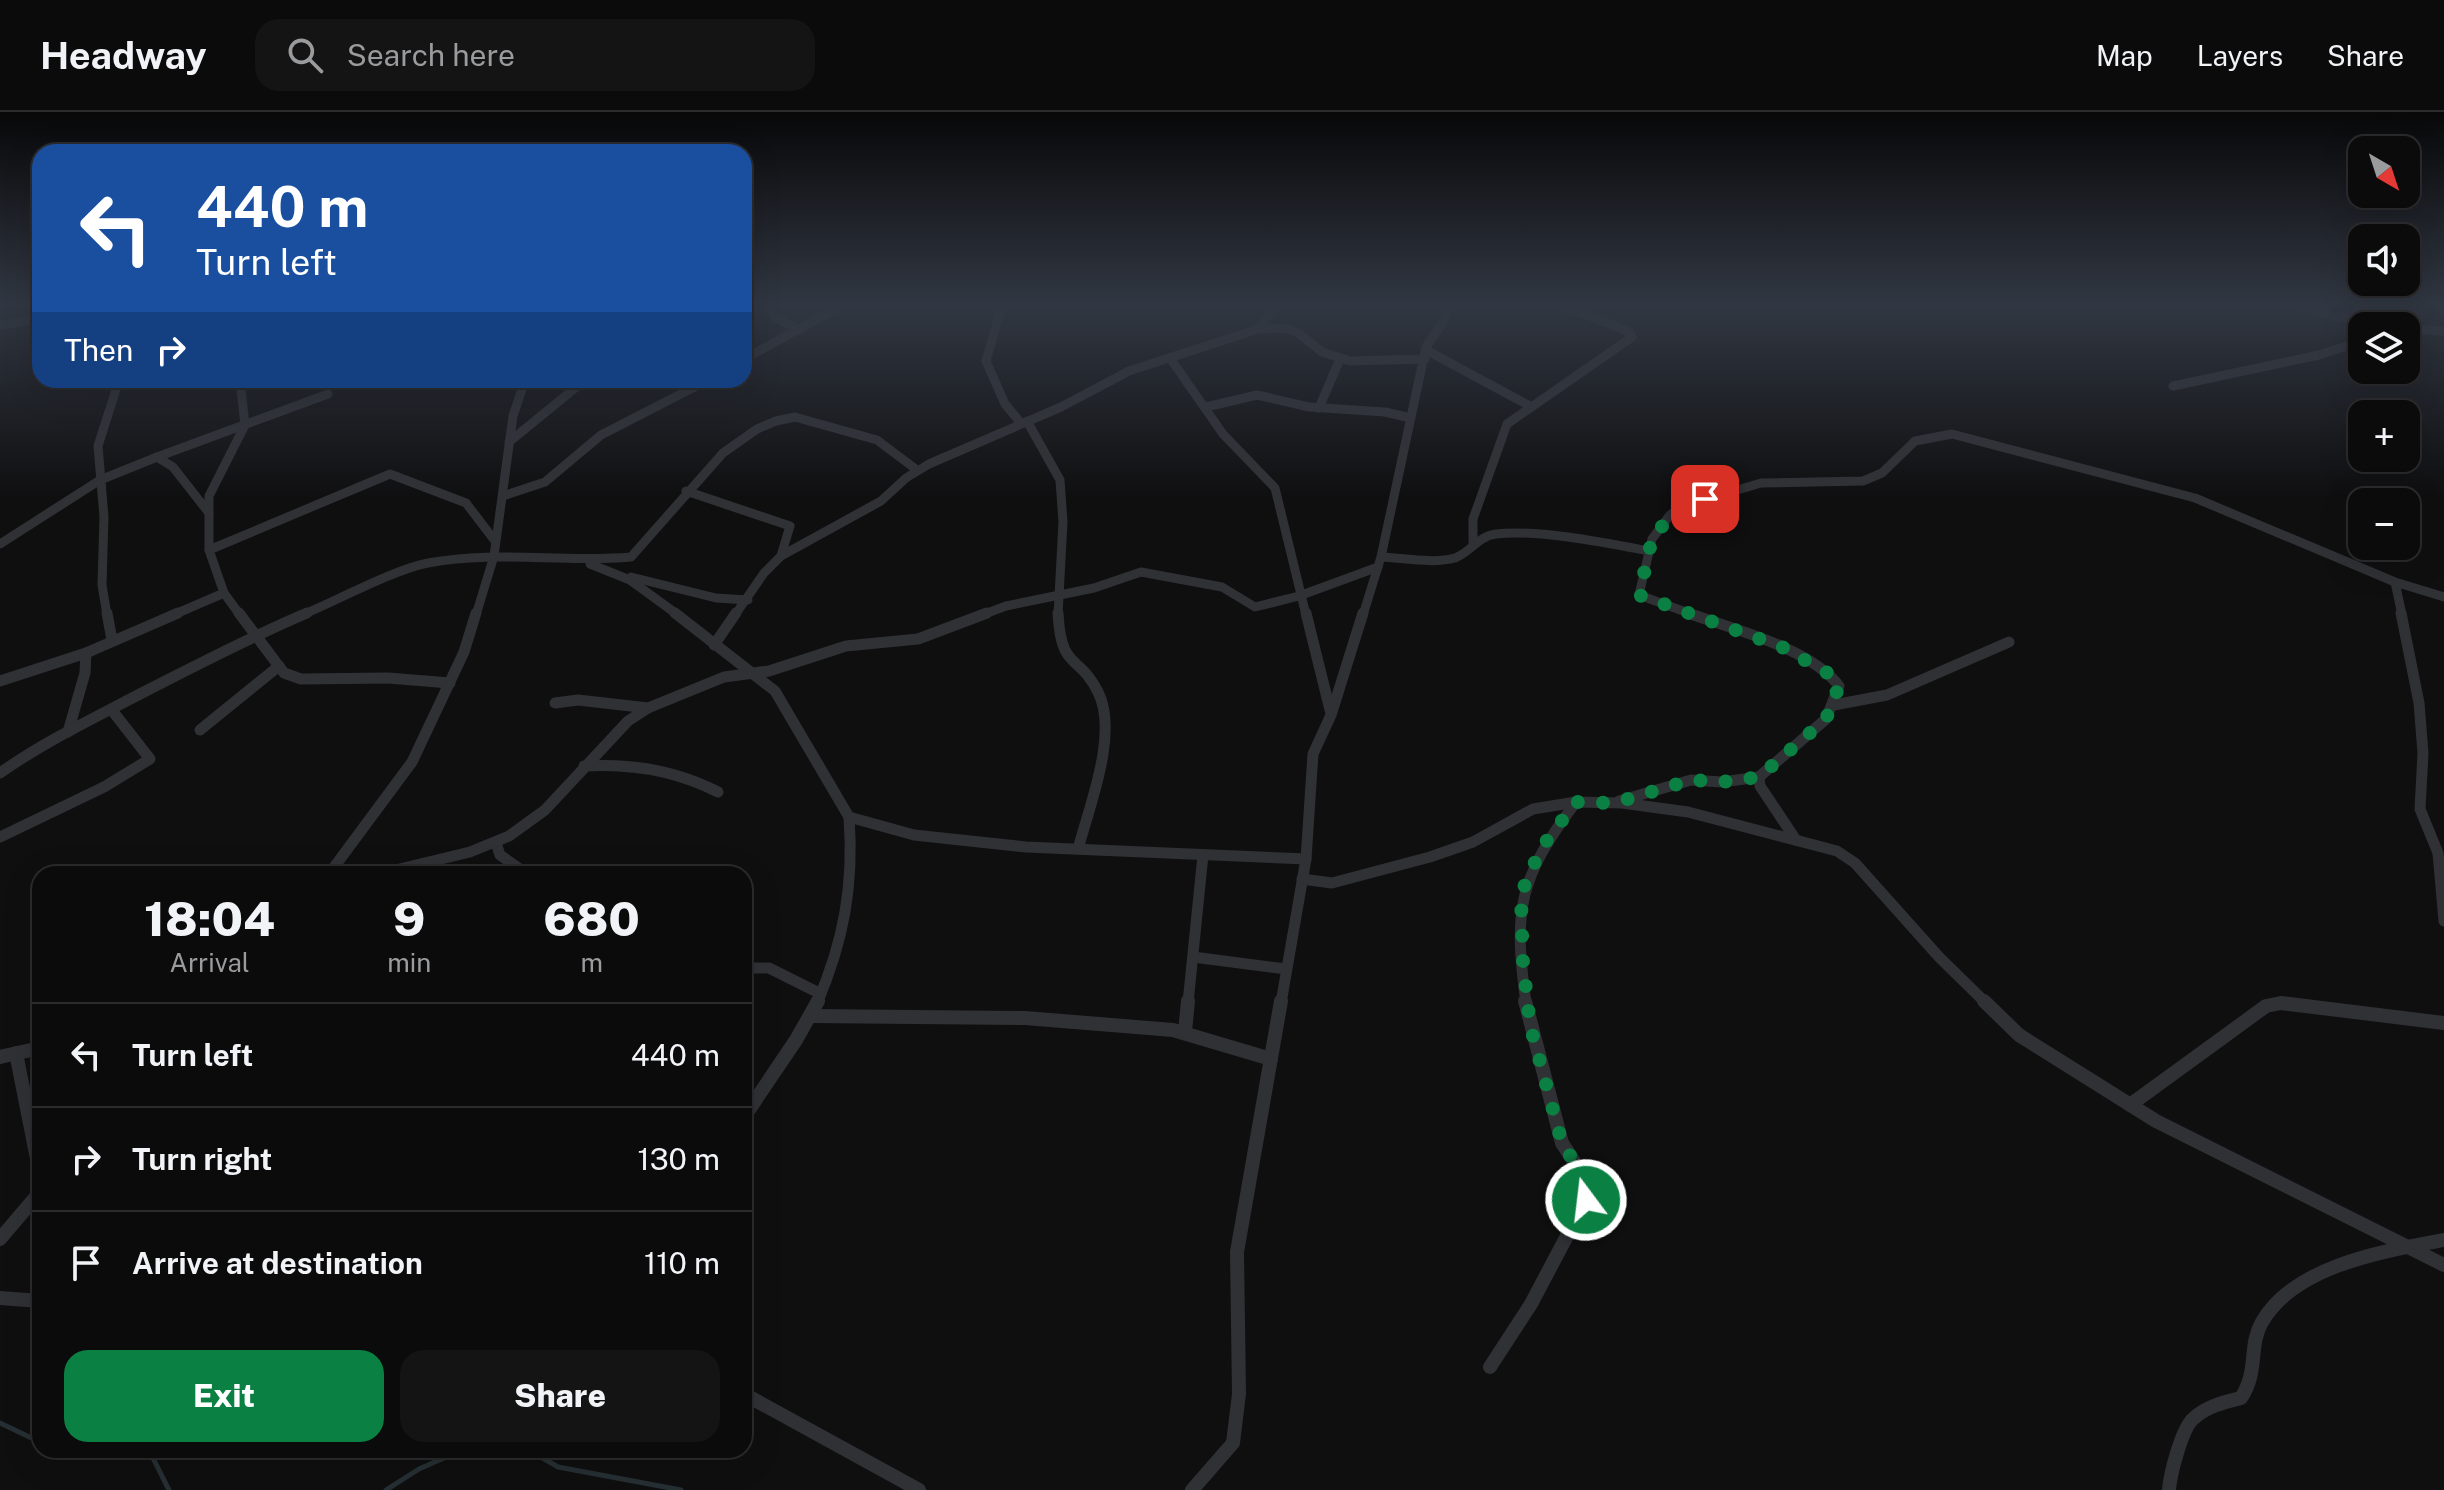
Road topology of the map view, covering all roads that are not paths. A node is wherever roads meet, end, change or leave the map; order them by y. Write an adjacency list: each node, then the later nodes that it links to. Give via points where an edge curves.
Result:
1 (990, 369): 20 (street, via 1005,404)
2 (1136, 369): 20 (street)
3 (1178, 369): 17 (street)
4 (1336, 369): 18 (street)
5 (1422, 369): 19 (street)
6 (1457, 369): 16 (street)
7 (1584, 369): 16 (street)
8 (2252, 369): 9 (street)
9 (2173, 386)
10 (116, 388): 25 (street, via 98,446)
11 (241, 388): 21 (street)
12 (523, 388): 22 (street)
13 (575, 388): 22 (street)
14 (692, 388): 27 (street, via 601,435 545,482)
15 (328, 394): 21 (street)
16 (1530, 406): 31 (street, via 1502,432 1473,519)
17 (1206, 407): 18 (street, via 1257,395); 42 (street, via 1223,434 1275,488 1298,569)
18 (1319, 408): 19 (street)
19 (1411, 418): 37 (street)
20 (1024, 421): 24 (street); 41 (street, via 1059,476)
21 (245, 425): 23 (street); 28 (street, via 209,496)
22 (509, 442): 27 (street)
23 (157, 457): 25 (street); 28 (street, via 177,469)
24 (917, 470): 26 (street, via 877,440 790,417 744,438); 35 (street, via 881,501)
25 (100, 480): 30 (street); 46 (street, via 102,585)
26 (686, 491): 35 (street, via 790,526); 36 (street, via 637,553 620,560)
27 (503, 496): 29 (street)
28 (209, 513): 32 (street)
29 (495, 541): 32 (street, via 466,503 390,474); 34 (street)
30 (0, 544)
31 (1473, 545): 33 (street, via 1496,534 1588,540); 37 (street, via 1451,559)
32 (209, 550): 40 (street)
33 (1649, 551): 39 (street, via 1666,519 1683,506 1761,483 1863,481 1882,473 1915,441 1952,434 2195,498); 55 (street, via 1639,591 1643,599 1793,653 1836,680)
34 (494, 556): 36 (street); 45 (street, via 425,563); 53 (street)
35 (781, 556): 44 (street)
36 (582, 561): 38 (street)
37 (1379, 562): 42 (street); 58 (street)
38 (616, 574): 44 (street, via 716,598); 48 (street, via 652,595)
39 (2395, 582): 43 (street); 78 (street, via 2419,703 2420,809 2438,853)
40 (224, 593): 45 (street); 46 (street)
41 (1057, 596): 42 (street, via 1152,571 1222,587 1251,606); 51 (street, via 1006,606 918,639 837,648); 71 (street, via 1064,654 1096,684 1103,705 1102,749)
42 (1299, 596): 58 (street)
43 (2444, 597)
44 (748, 600): 48 (street)
45 (255, 635): 50 (street); 57 (street)
46 (112, 640): 49 (street)
47 (2009, 642): 55 (street, via 1887,695)
48 (714, 645): 51 (street)
49 (86, 653): 52 (street); 60 (street)
50 (279, 666): 53 (street, via 301,679); 59 (street)
51 (754, 673): 56 (street, via 715,679); 67 (street, via 781,699)
52 (0, 681)
53 (450, 683): 74 (street, via 394,792)
54 (555, 703): 56 (street, via 592,699)
55 (1834, 705): 63 (street, via 1826,719)
56 (648, 708): 61 (street, via 620,727)
57 (111, 709): 60 (street); 68 (street, via 151,757 148,762)
58 (1331, 715): 73 (street, via 1313,754)
59 (200, 730)
60 (68, 732): 62 (street)
61 (584, 766): 64 (street, via 614,762 652,768); 70 (street, via 545,810)
62 (0, 773)
63 (1759, 777): 66 (street, via 1691,780); 69 (street)
64 (718, 792)
65 (1576, 802): 66 (street); 77 (street, via 1533,809 1473,842 1430,857 1332,883); 100 (street, via 1542,847 1525,884 1523,962 1530,1025 1562,1143 1589,1185 1531,1304)
66 (1614, 803): 69 (street, via 1688,812)
67 (849, 817): 71 (street, via 931,837); 82 (street, via 852,867)
68 (0, 837)
69 (1796, 840): 91 (street, via 1837,851 1855,863 1939,957 2019,1035)
70 (496, 843): 75 (street); 76 (street, via 500,855)
71 (1078, 849): 72 (street)
72 (1203, 855): 73 (street); 79 (street)
73 (1306, 859): 77 (street)
74 (335, 866)
75 (409, 866)
76 (516, 866)
77 (1302, 879): 81 (street)
78 (2444, 921)
79 (1193, 957): 81 (street); 85 (street)
80 (752, 968): 82 (street, via 769,968)
81 (1286, 969): 89 (street)
82 (821, 994): 83 (street)
83 (811, 1016): 85 (street, via 1025,1018); 90 (street)
84 (2444, 1023): 91 (street, via 2281,1003 2266,1006)
85 (1185, 1032): 89 (street)
86 (32, 1050): 87 (street)
87 (16, 1053): 88 (street); 92 (street)
88 (0, 1057)
89 (1271, 1059): 103 (street, via 1237,1252 1239,1394 1233,1443)
90 (752, 1105)
91 (2130, 1105): 96 (street)
92 (32, 1134)
93 (32, 1201): 94 (street)
94 (0, 1239)
95 (2444, 1240): 96 (street)
96 (2411, 1246): 97 (street); 104 (street, via 2286,1292 2262,1319 2253,1378 2241,1398 2191,1419)
97 (2444, 1265)
98 (0, 1298): 99 (street)
99 (32, 1300)
100 (1490, 1367)
101 (752, 1398): 102 (street)
102 (919, 1490)
103 (1192, 1490)
104 (2169, 1490)

